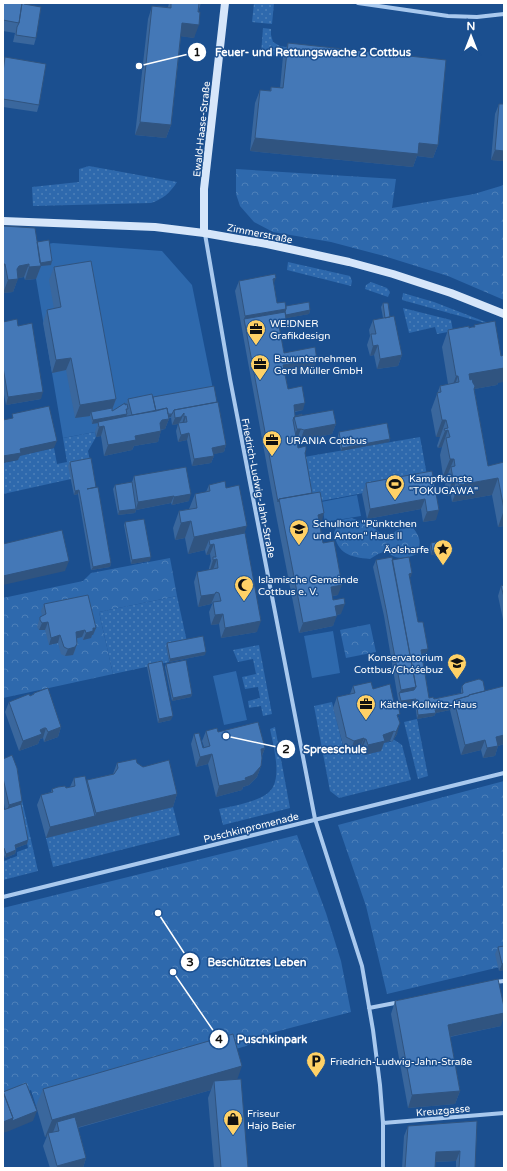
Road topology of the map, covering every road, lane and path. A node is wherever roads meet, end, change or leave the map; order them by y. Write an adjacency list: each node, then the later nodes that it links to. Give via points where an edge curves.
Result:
1 (226, 3): 5 (street, Ewald-Haase-Straße, via 204,189)
2 (358, 3): 3 (street, via 448,16 477,17)
3 (504, 14)
4 (3, 221): 5 (street, Zimmerstraße, via 155,227)
5 (204, 233): 6 (street, Zimmerstraße, via 363,265 451,293); 8 (street, Friedrich-Ludwig-Jahn-Straße)
6 (504, 314)
7 (504, 773): 8 (street, Puschkinpromenade)
8 (315, 820): 9 (street, Puschkinpromenade); 13 (street, Friedrich-Ludwig-Jahn-Straße, via 362,966)
9 (3, 897)
10 (504, 980): 11 (street)
11 (489, 984)
12 (407, 1001): 13 (street)
13 (369, 1008): 15 (street, Friedrich-Ludwig-Jahn-Straße)
14 (504, 1113): 15 (street, Kreuzgasse)
15 (383, 1123): 16 (street, Friedrich-Ludwig-Jahn-Straße)
16 (383, 1168)

